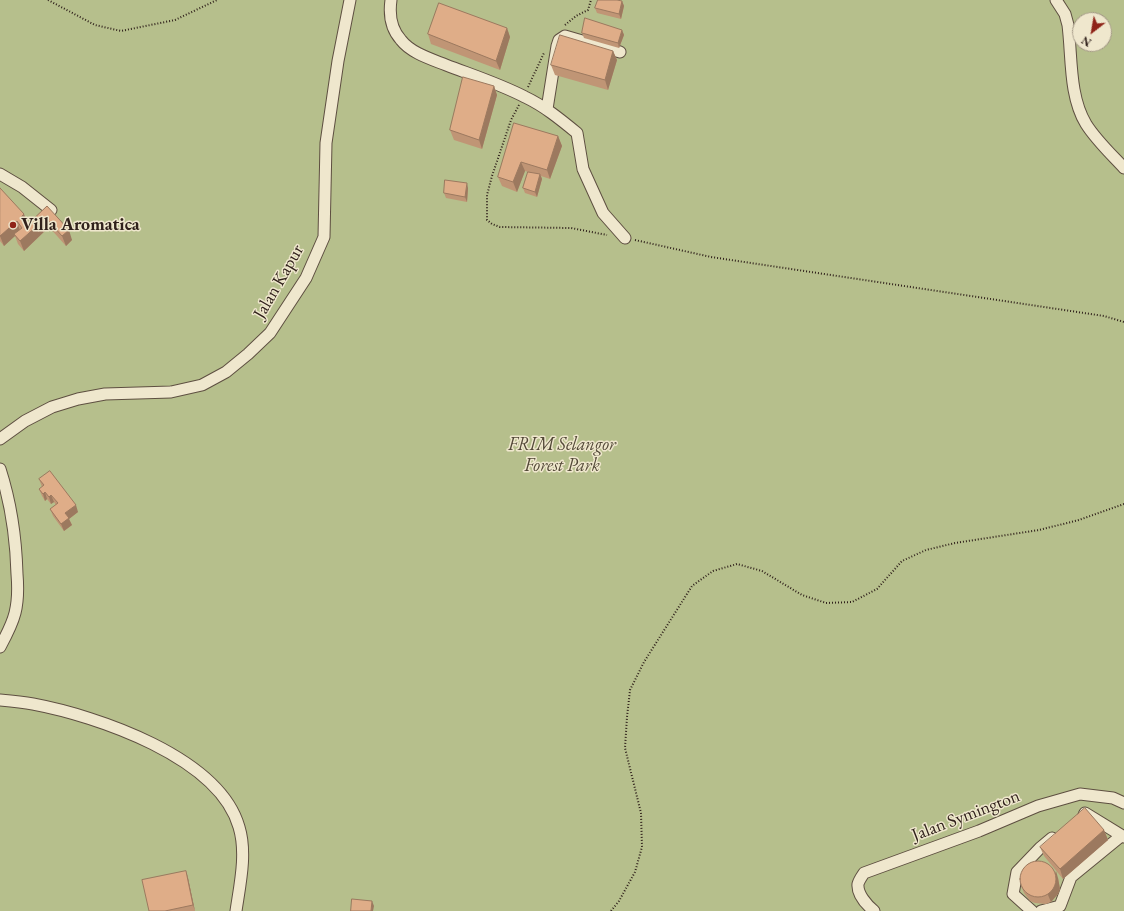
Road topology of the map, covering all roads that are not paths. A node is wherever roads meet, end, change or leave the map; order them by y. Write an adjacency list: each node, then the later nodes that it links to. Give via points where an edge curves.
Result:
1 (350, 0): 10 (street, Jalan Kapur, via 326,143 324,237 306,278 270,333 226,372 202,385 171,392 105,394 78,399 52,407 25,421)
2 (391, 0): 5 (street, via 391,19 395,30 410,48 426,57 524,96)
3 (1056, 0): 6 (street, via 1065,14 1068,25 1074,94 1080,111 1094,136)
4 (620, 52): 5 (street, via 565,36 561,38 557,46)
5 (547, 109): 9 (street, via 577,133 583,169 594,194 603,213)
6 (1124, 168)
7 (0, 174): 8 (street, via 22,187)
8 (51, 210)
9 (625, 238)
10 (0, 439)
11 (0, 469): 12 (street)
12 (3, 489): 13 (street, via 13,523 18,586 15,613 8,634)
13 (0, 647)
14 (0, 700): 19 (street, via 33,704 79,715 117,728 165,751 206,778 222,794 239,826 242,859)
15 (1124, 803): 20 (street, Jalan Symington, via 1113,798 1080,794 1038,806 979,832 864,873 858,883 859,892)
16 (1074, 822): 18 (street, via 1085,813)
17 (1063, 831): 21 (street, via 1040,848 1017,872 1013,894)
18 (1123, 836): 22 (street, via 1071,877 1060,906)
19 (236, 911)
20 (874, 911)
21 (1032, 911)
22 (1041, 911)

